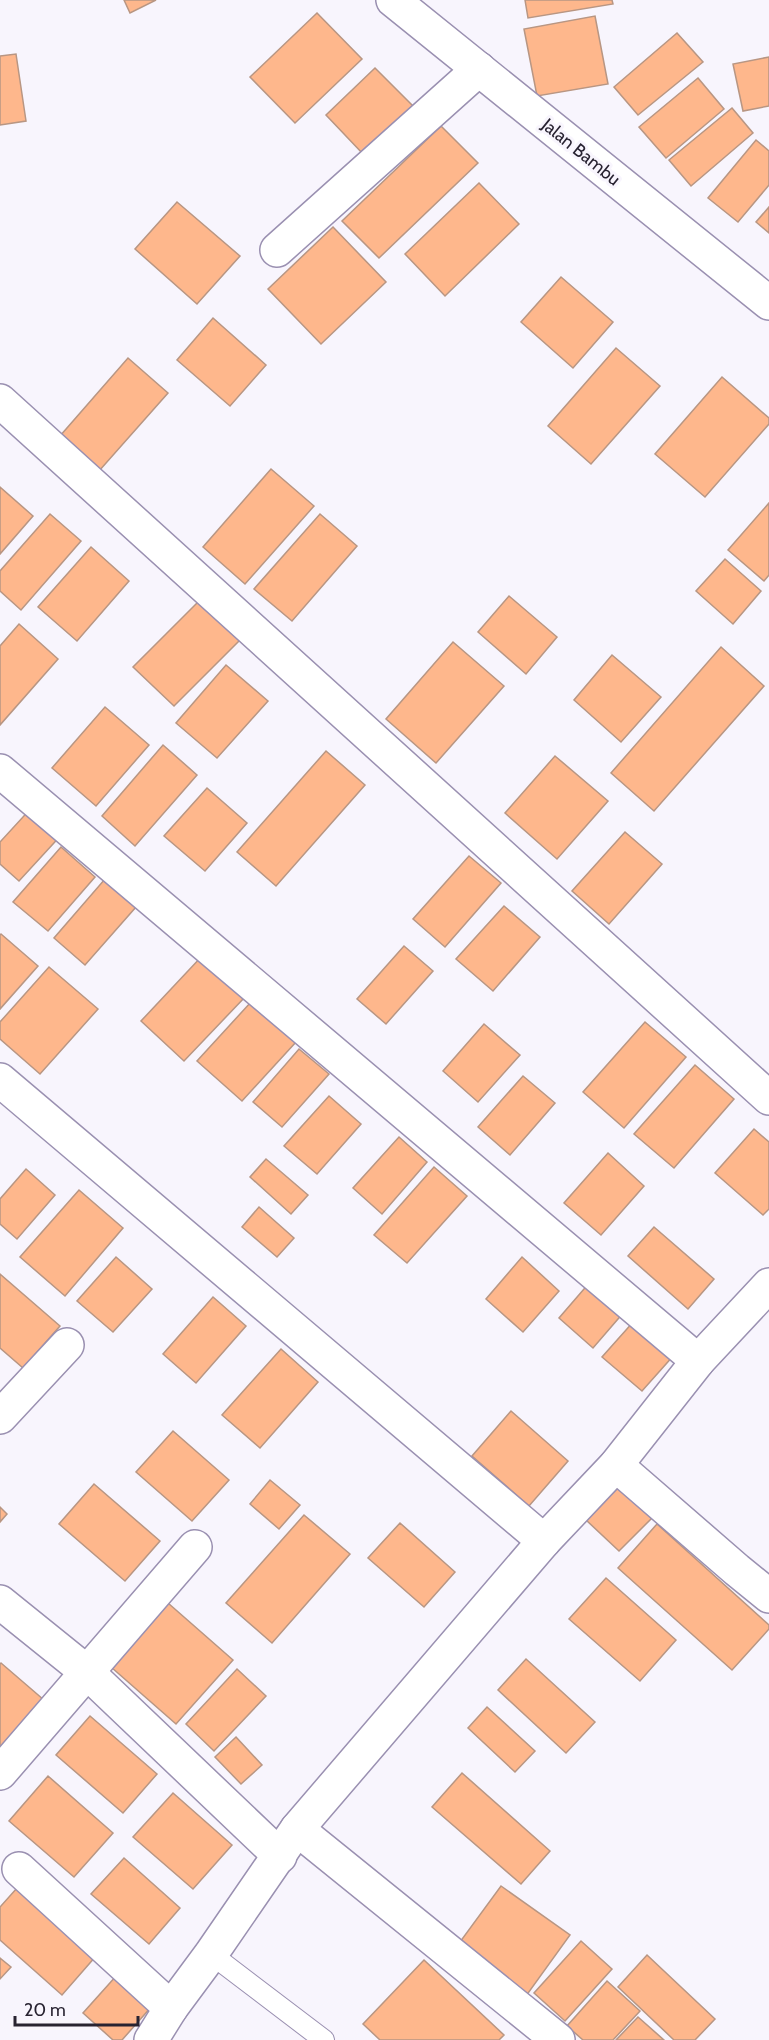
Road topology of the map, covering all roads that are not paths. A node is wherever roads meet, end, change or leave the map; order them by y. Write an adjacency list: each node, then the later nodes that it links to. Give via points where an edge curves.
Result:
1 (393, 0): 2 (street, Jalan Bambu)
2 (479, 69): 3 (street); 4 (street, Jalan Bambu)
3 (278, 250)
4 (769, 303)
5 (0, 401): 8 (street)
6 (0, 771): 11 (street)
7 (0, 1080): 14 (street)
8 (769, 1098)
9 (769, 1285): 11 (street)
10 (67, 1345): 12 (street)
11 (698, 1361): 13 (street)
12 (0, 1417)
13 (616, 1465): 14 (street); 16 (street)
14 (544, 1541): 20 (street)
15 (195, 1547): 18 (street)
16 (769, 1596)
17 (0, 1602): 18 (street)
18 (88, 1673): 19 (street); 21 (street)
19 (0, 1773)
20 (297, 1829): 21 (street); 27 (street)
21 (280, 1856): 23 (street)
22 (19, 1869): 24 (street)
23 (211, 1953): 24 (street); 26 (lane)
24 (171, 2008): 25 (street)
25 (150, 2040)
26 (324, 2040)
27 (558, 2040)

